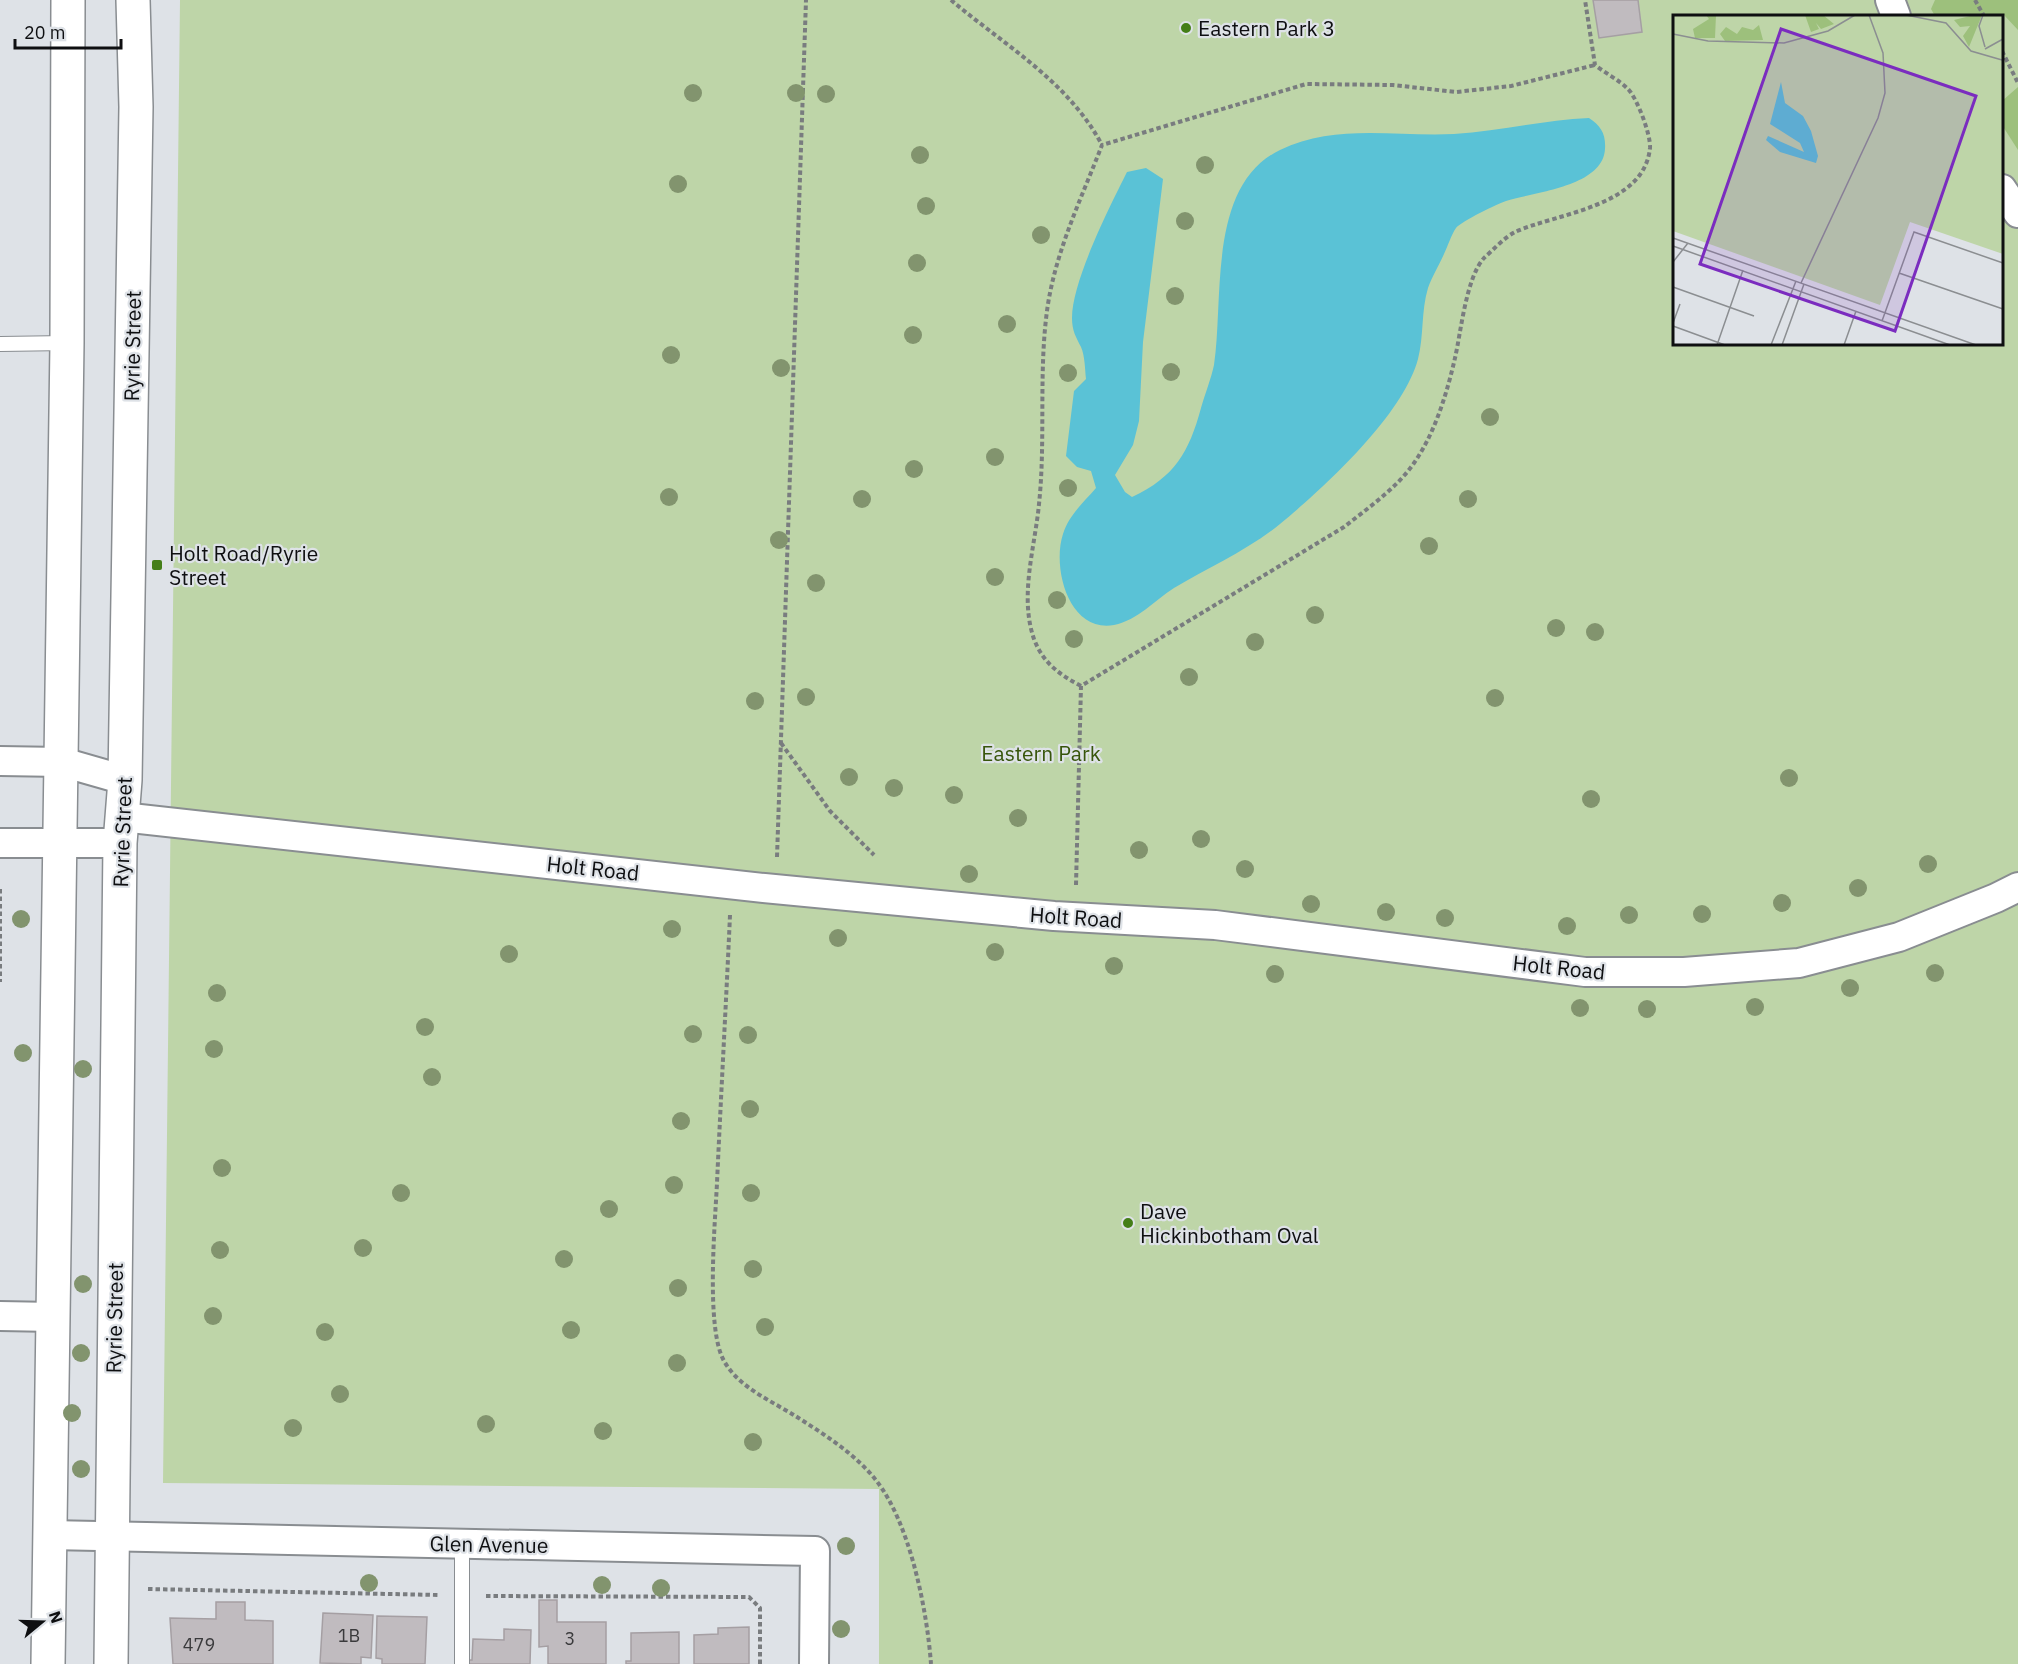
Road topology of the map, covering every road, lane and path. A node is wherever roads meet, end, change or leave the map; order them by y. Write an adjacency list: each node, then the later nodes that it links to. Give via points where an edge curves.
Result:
1 (68, 0): 15 (main road)
2 (133, 0): 21 (main road, Ryrie Street, via 136,107)
3 (951, 0): 12 (path, via 1080,108)
4 (1585, 0): 10 (path)
5 (1890, 0): 7 (street)
6 (1975, 0): 8 (path)
7 (1896, 15)
8 (1983, 15)
9 (2003, 55): 11 (path)
10 (1595, 65): 12 (path, via 1511,86 1456,92 1393,85 1306,84); 17 (path, via 1629,90 1646,123 1650,148 1642,170 1627,189 1586,210 1513,233 1482,260 1464,305 1439,413 1414,463 1344,527)
11 (2018, 83)
12 (1101, 145): 17 (path, via 1068,226 1048,304 1039,504 1029,568 1034,638 1044,658 1060,675)
13 (2003, 192): 14 (street)
14 (2018, 213)
15 (68, 343): 16 (lane); 20 (main road)
16 (0, 344)
17 (1081, 686): 28 (path)
18 (780, 742): 25 (path, via 830,811)
19 (0, 761): 20 (street)
20 (62, 762): 21 (street); 24 (main road)
21 (125, 780): 22 (main road, Ryrie Street)
22 (121, 830): 24 (street, Holt Road); 28 (street, Holt Road); 33 (main road, Ryrie Street)
23 (0, 843): 24 (street, Holt Road)
24 (58, 844): 31 (main road)
25 (874, 855)
26 (2018, 887): 28 (street, Holt Road, via 1899,937 1799,963 1684,972 1585,972 1215,925)
27 (0, 890): 29 (path)
28 (1075, 916)
29 (0, 982)
30 (0, 1316): 31 (street)
31 (54, 1317): 32 (main road)
32 (49, 1535): 33 (street, Glen Avenue); 35 (main road)
33 (111, 1536): 34 (street, Glen Avenue); 36 (main road, Ryrie Street)
34 (462, 1543): 37 (lane); 38 (street, Glen Avenue, via 815,1551)
35 (48, 1664)
36 (111, 1664)
37 (462, 1664)
38 (814, 1664)

